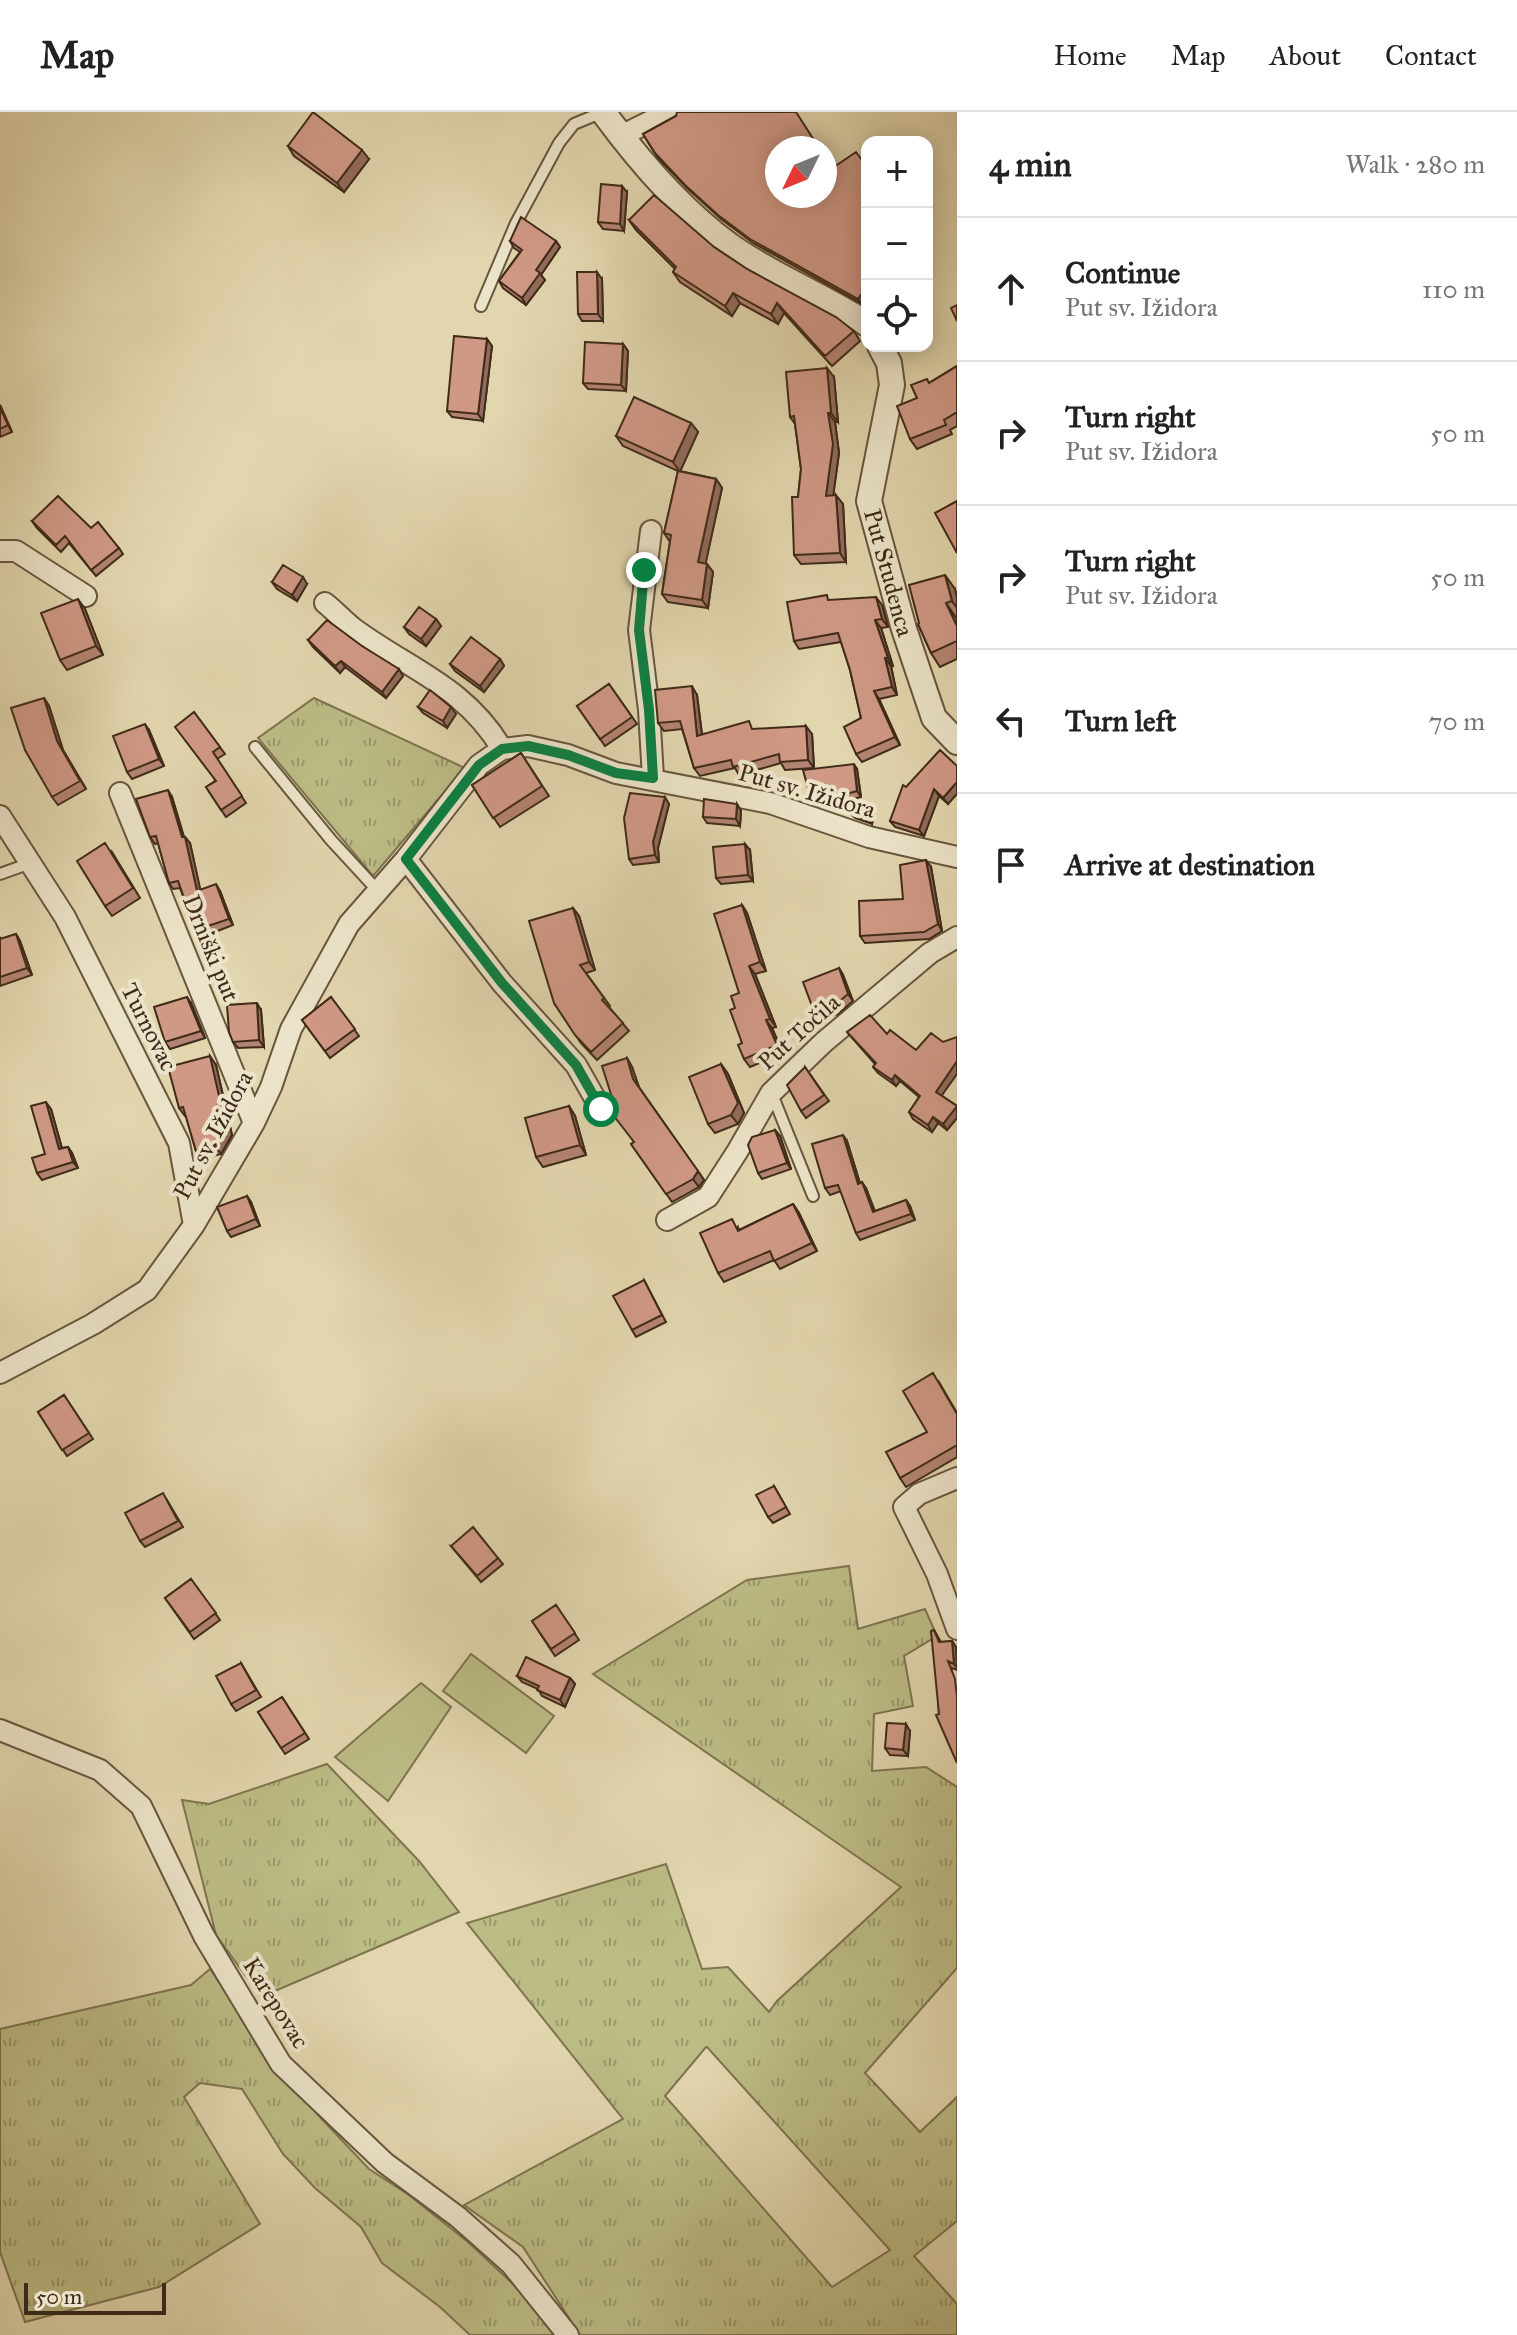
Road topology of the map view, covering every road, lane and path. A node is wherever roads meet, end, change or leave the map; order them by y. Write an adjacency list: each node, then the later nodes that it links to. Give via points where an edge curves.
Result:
1 (603, 112): 3 (street); 4 (lane, via 574,124 559,143 516,223)
2 (669, 112): 3 (street)
3 (621, 136): 5 (street, via 678,202 730,246)
4 (481, 306)
5 (861, 320)
6 (883, 352): 11 (street, Put Studenca, via 892,385 869,501 934,718)
7 (651, 531): 14 (street, via 639,630)
8 (0, 551): 9 (street, via 16,551)
9 (86, 596)
10 (325, 603): 13 (street, via 466,702)
11 (957, 742)
12 (255, 747): 21 (lane)
13 (502, 749): 14 (street, Put sv. Ižidora, via 528,746 616,773); 18 (street, Put sv. Ižidora, via 479,765)
14 (653, 778): 17 (street, Put sv. Ižidora, via 770,803 869,837)
15 (120, 793): 25 (street, Drniški put)
16 (0, 816): 19 (street, Turnovac)
17 (957, 857)
18 (406, 859): 21 (street, Put sv. Ižidora); 24 (street, via 502,983 576,1065)
19 (28, 864): 20 (lane); 28 (street, Turnovac, via 65,917 179,1143)
20 (0, 874)
21 (378, 891): 25 (street, Put sv. Ižidora, via 349,924 291,1029)
22 (957, 937): 23 (street, Put Točila, via 930,953)
23 (771, 1093): 26 (lane); 27 (street, Put Točila, via 708,1197)
24 (601, 1109)
25 (254, 1123): 28 (street, Put sv. Ižidora)
26 (813, 1196)
27 (667, 1220)
28 (194, 1225): 29 (street, Put sv. Ižidora, via 147,1290)
29 (0, 1373)
30 (957, 1478): 31 (street, via 919,1494 904,1507)
31 (957, 1629)
32 (0, 1730): 33 (street, Karepovac, via 100,1770 141,1806 204,1936 281,2064 385,2163 511,2264)
33 (568, 2335)

